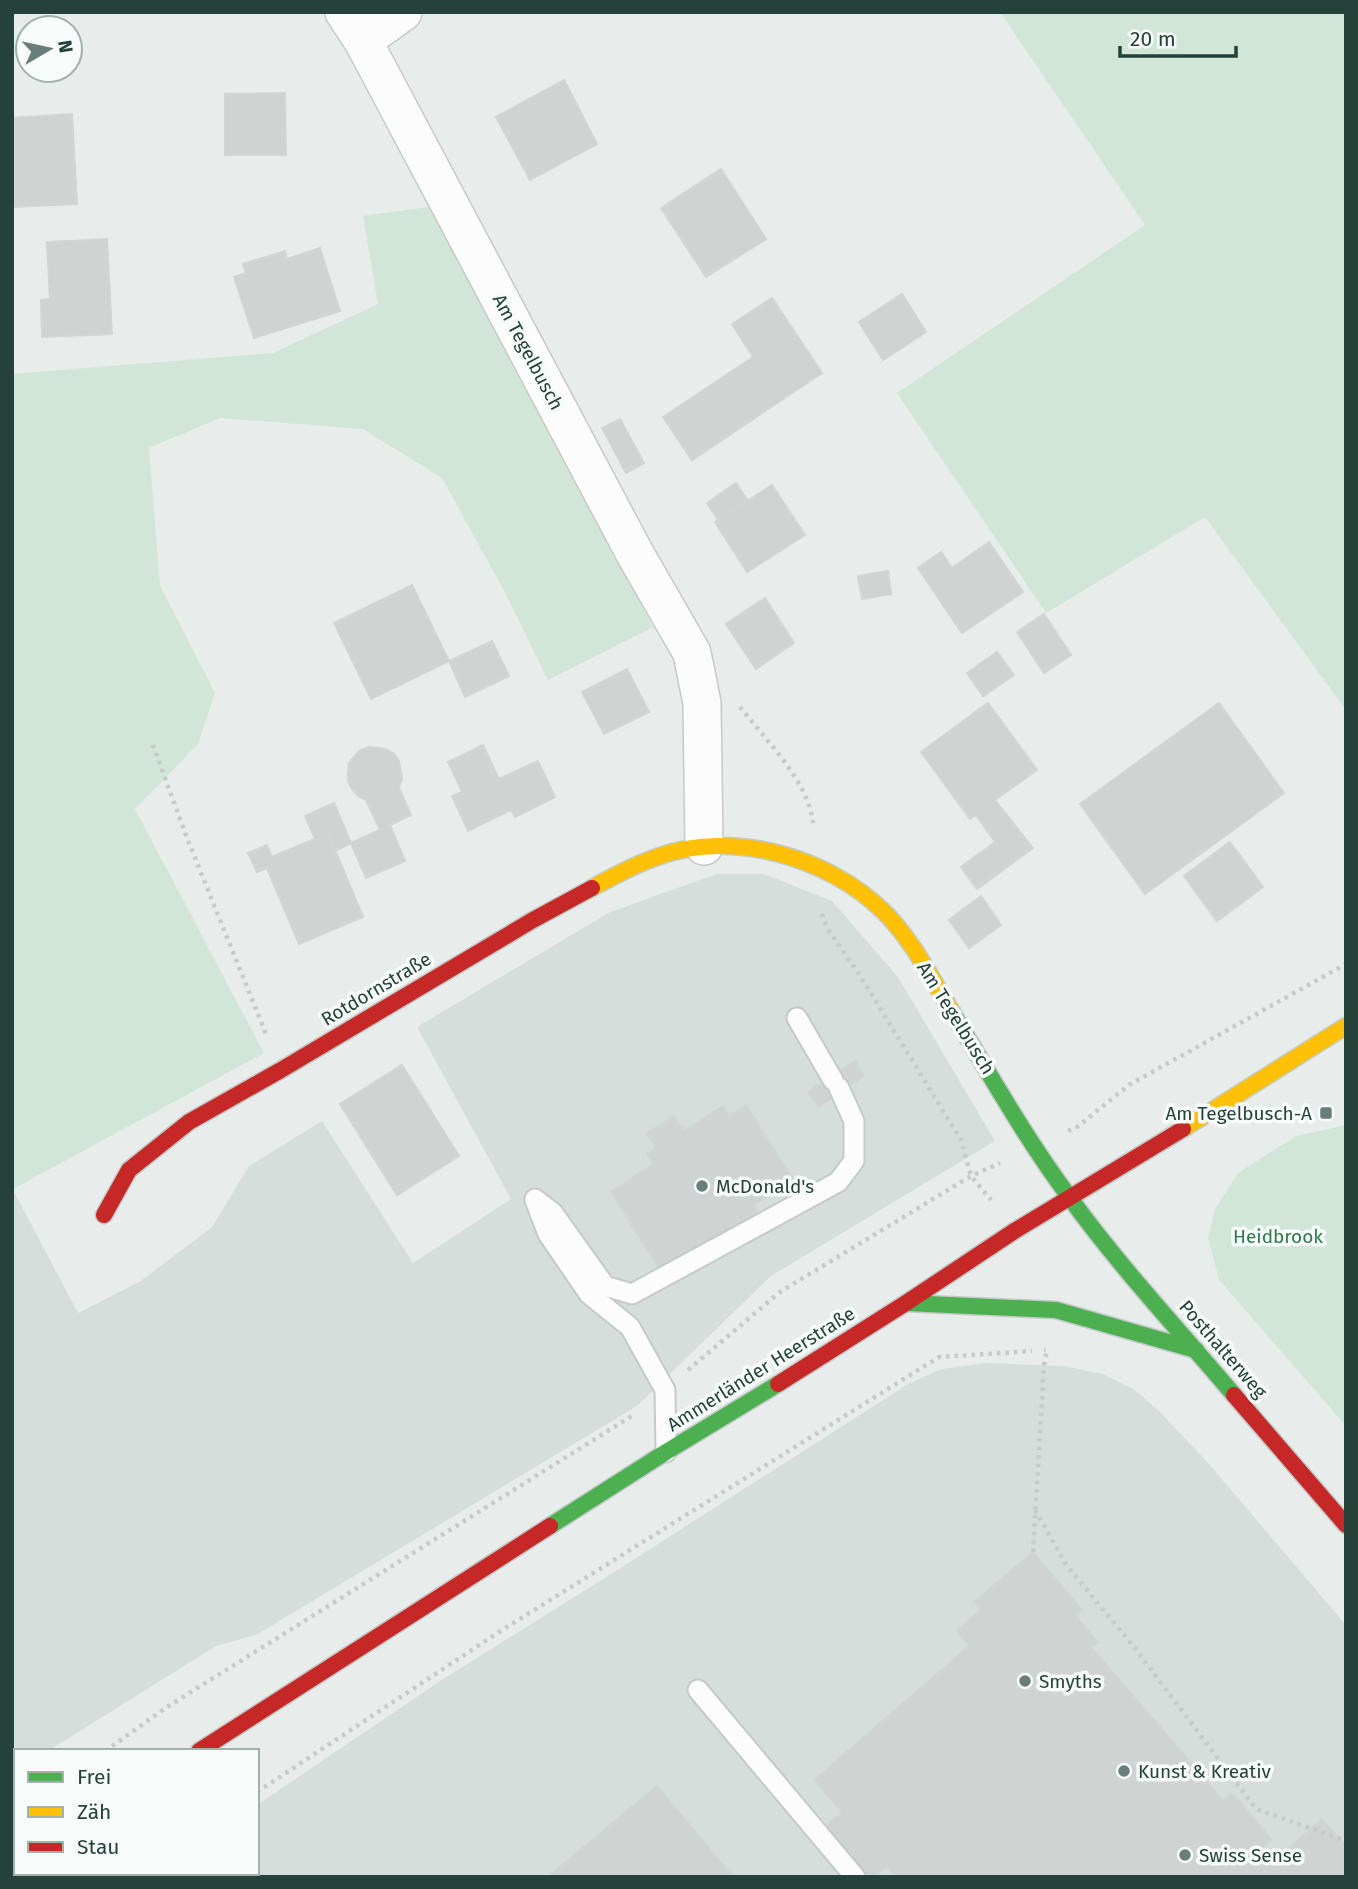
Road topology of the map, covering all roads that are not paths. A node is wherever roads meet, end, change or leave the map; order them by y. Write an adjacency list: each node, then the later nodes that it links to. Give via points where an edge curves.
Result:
1 (403, 12): 2 (street, Am Tegelbusch)
2 (353, 26): 3 (street, Am Tegelbusch, via 692,653 702,703)
3 (704, 846): 6 (main road, Am Tegelbusch, via 791,857 858,889 884,912 909,942 1035,1149); 7 (main road, Rotdornstraße, via 661,855 621,872 189,1122 130,1170)
4 (797, 1018): 10 (lane, via 854,1121 854,1161 838,1182 632,1293 604,1286 553,1213 535,1199 548,1234 589,1294 630,1327 665,1390)
5 (1346, 1026): 6 (main road, Ammerländer Heerstraße)
6 (1070, 1198): 8 (main road, Ammerländer Heerstraße); 9 (main road, Posthalterweg)
7 (104, 1215)
8 (906, 1303): 9 (main road, via 1056,1310); 10 (main road, Ammerländer Heerstraße)
9 (1196, 1350): 11 (main road, Posthalterweg)
10 (666, 1452): 13 (main road, Ammerländer Heerstraße)
11 (1346, 1525)
12 (698, 1690): 14 (lane)
13 (202, 1749)
14 (855, 1877)

